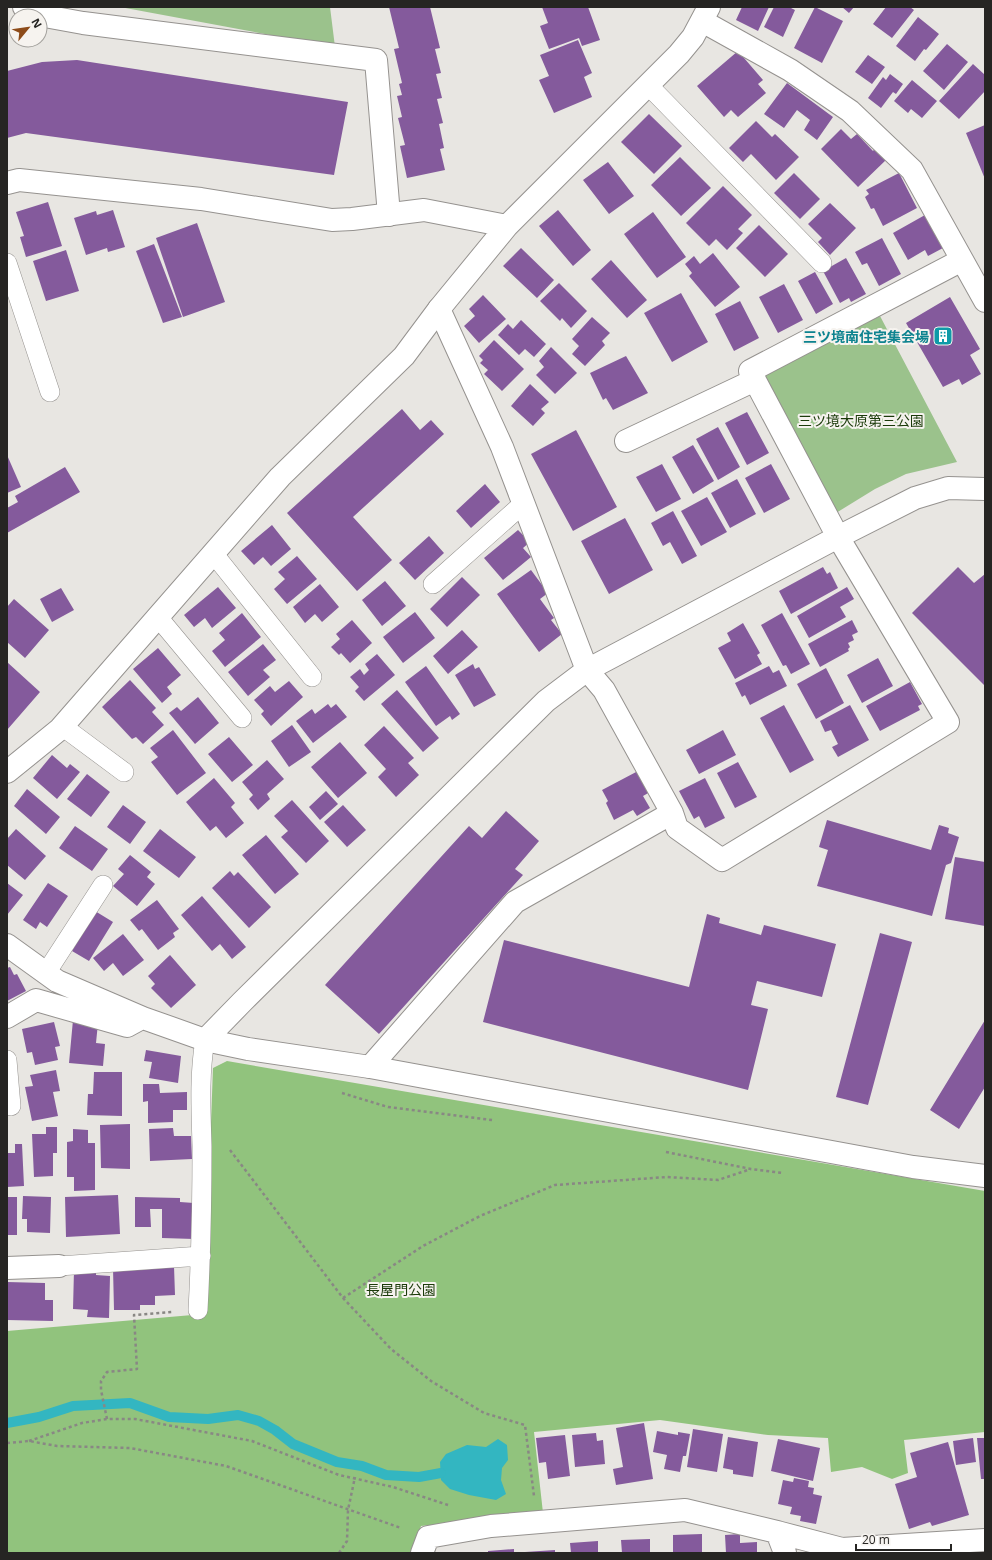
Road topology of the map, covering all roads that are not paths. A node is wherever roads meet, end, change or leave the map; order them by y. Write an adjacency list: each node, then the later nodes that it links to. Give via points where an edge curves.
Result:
1 (24, 7): 5 (street, via 28,14 83,23 376,60)
2 (705, 14): 3 (street, via 694,37); 7 (street, via 850,111 912,170)
3 (648, 85): 6 (street); 9 (lane)
4 (7, 183): 5 (street, via 19,180 201,199 332,220)
5 (389, 214): 6 (street, via 424,210)
6 (507, 226): 11 (street)
7 (962, 260): 10 (street); 12 (street, via 750,371)
8 (7, 263): 13 (lane)
9 (822, 263)
10 (985, 301)
11 (439, 309): 16 (street); 18 (street, via 404,356 280,477)
12 (755, 380): 14 (street); 17 (street)
13 (50, 392)
14 (626, 441)
15 (985, 489): 17 (street, via 948,488 915,498)
16 (524, 503): 19 (lane); 21 (street)
17 (838, 537): 21 (street); 27 (street, via 948,722 722,860 678,828)
18 (213, 553): 20 (street); 22 (lane)
19 (433, 584)
20 (157, 616): 23 (lane); 24 (street)
21 (587, 670): 27 (street, via 604,690); 33 (street, via 546,701)
22 (312, 677)
23 (242, 718)
24 (62, 726): 25 (street); 26 (lane)
25 (7, 772)
26 (124, 772)
27 (672, 813): 35 (street, via 515,902)
28 (103, 885): 30 (lane)
29 (7, 945): 30 (street)
30 (46, 973): 32 (street, via 57,981)
31 (7, 1017): 32 (street, via 36,1000 127,1026)
32 (143, 1018): 33 (street)
33 (205, 1040): 35 (street); 38 (lane, via 200,1093)
34 (7, 1060): 36 (lane)
35 (370, 1067): 37 (street, via 913,1167)
36 (10, 1106)
37 (985, 1176)
38 (201, 1256): 39 (lane); 41 (lane)
39 (59, 1266): 40 (street)
40 (7, 1268)
41 (198, 1310)
42 (777, 1532): 43 (street, via 842,1549); 44 (street, via 685,1510 491,1526); 45 (street)
43 (985, 1540)
44 (425, 1545)
45 (785, 1553)

